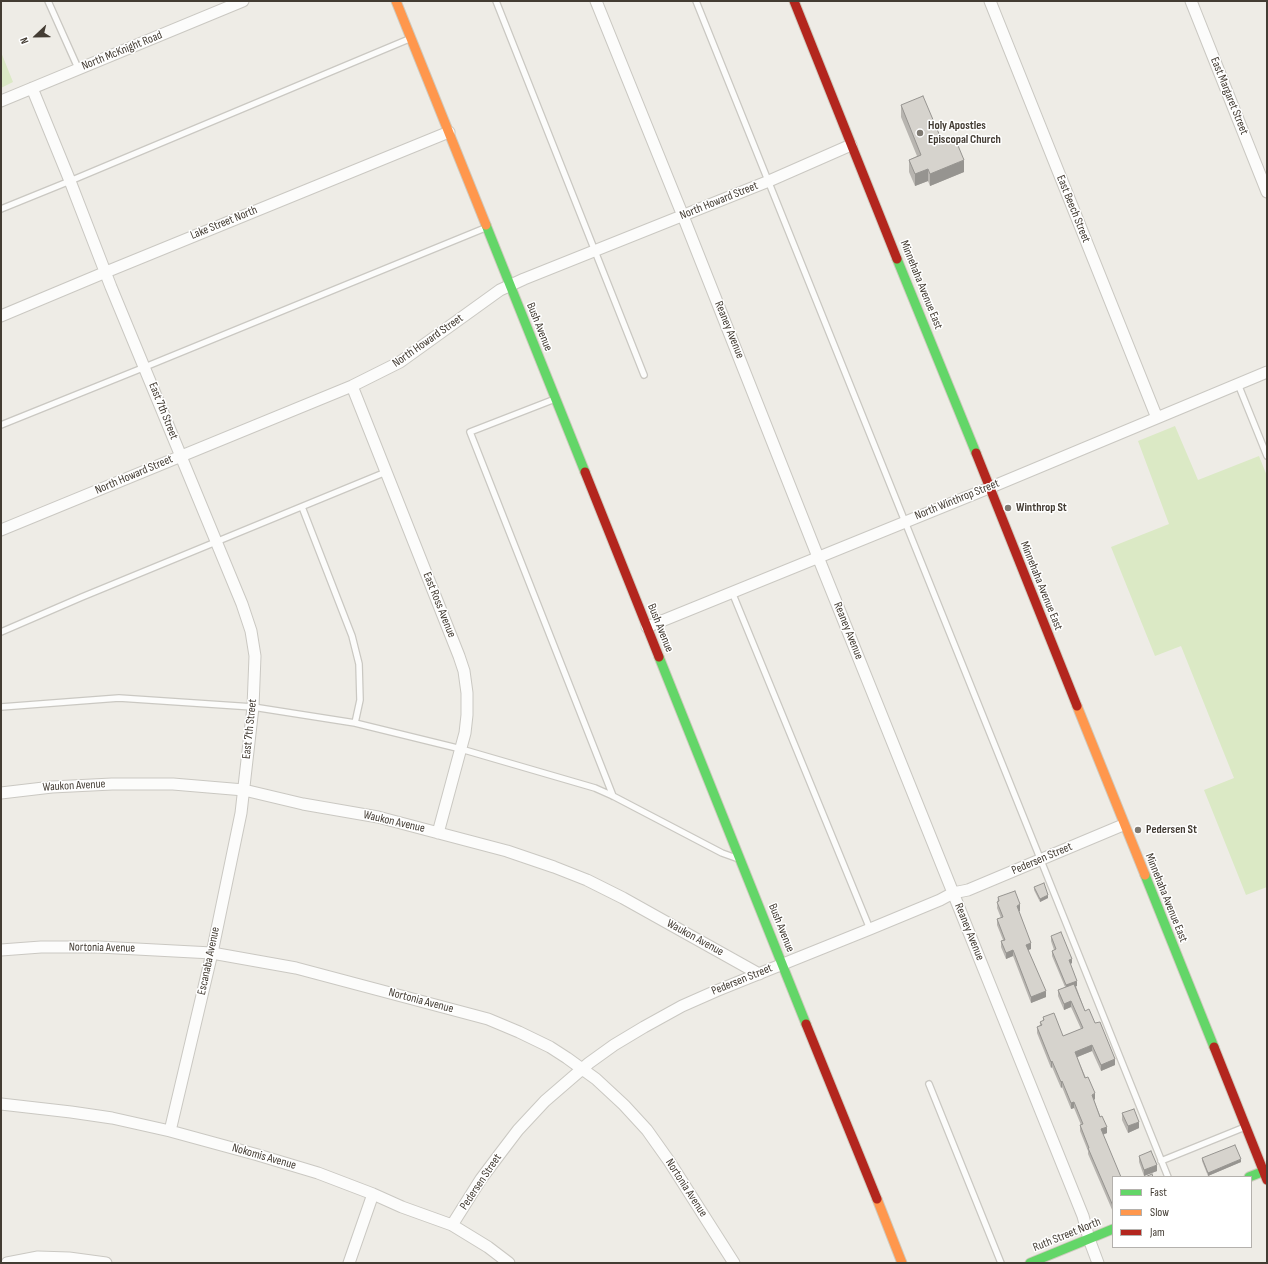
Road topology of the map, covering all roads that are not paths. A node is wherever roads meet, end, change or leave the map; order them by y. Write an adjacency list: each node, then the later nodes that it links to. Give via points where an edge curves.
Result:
1 (48, 1): 11 (lane)
2 (243, 1): 11 (street, North McKnight Road)
3 (396, 1): 10 (street, Bush Avenue)
4 (496, 1): 22 (lane)
5 (596, 1): 20 (street, Reaney Avenue)
6 (696, 1): 17 (lane)
7 (794, 1): 15 (street, Minnehaha Avenue East)
8 (990, 1): 32 (street, East Beech Street)
9 (1191, 1): 18 (street, East Margaret Street)
10 (411, 38): 14 (street, Bush Avenue); 16 (lane)
11 (78, 68): 12 (street, North McKnight Road)
12 (32, 88): 13 (street, North McKnight Road); 16 (street, East 7th Street)
13 (1, 101)
14 (449, 132): 21 (street, Bush Avenue); 23 (street, Lake Street North)
15 (851, 145): 17 (street, North Howard Street); 37 (street, Minnehaha Avenue East)
16 (70, 181): 19 (lane); 23 (street, East 7th Street)
17 (769, 181): 20 (street, North Howard Street); 39 (lane)
18 (1267, 192)
19 (1, 209)
20 (683, 216): 22 (street, North Howard Street); 42 (street, Reaney Avenue)
21 (487, 227): 24 (street, Bush Avenue); 26 (lane)
22 (595, 251): 24 (street, North Howard Street); 28 (lane)
23 (106, 272): 25 (street, Lake Street North); 26 (street, East 7th Street)
24 (510, 285): 30 (street, North Howard Street, via 400,362); 31 (street, Bush Avenue)
25 (1, 316)
26 (145, 367): 33 (lane); 34 (street, East 7th Street)
27 (1267, 372): 29 (street, North Winthrop Street)
28 (644, 376)
29 (1238, 384): 32 (street, North Winthrop Street); 35 (lane)
30 (352, 386): 34 (street, North Howard Street); 36 (street, East Ross Avenue)
31 (555, 399): 44 (street, Bush Avenue); 52 (lane, via 470,432)
32 (1157, 418): 37 (street, North Winthrop Street)
33 (1, 425)
34 (181, 456): 40 (street, North Howard Street); 41 (street, East 7th Street)
35 (1267, 456)
36 (386, 472): 38 (lane); 49 (street, East Ross Avenue, via 460,656 467,693 467,715)
37 (989, 488): 39 (street, North Winthrop Street); 53 (street, Minnehaha Avenue East)
38 (302, 507): 41 (lane); 48 (lane, via 352,636 360,664 360,700)
39 (905, 521): 42 (street, North Winthrop Street); 56 (lane)
40 (1, 530)
41 (216, 542): 45 (lane); 47 (street, East 7th Street, via 251,631 255,656)
42 (818, 557): 43 (street, North Winthrop Street); 57 (street, Reaney Avenue)
43 (732, 592): 44 (street, North Winthrop Street); 58 (lane)
44 (647, 626): 55 (street, Bush Avenue)
45 (1, 632)
46 (1, 707): 47 (lane, via 120,698)
47 (253, 707): 48 (lane); 50 (street, East 7th Street)
48 (355, 722): 49 (lane)
49 (461, 749): 52 (lane, via 595,788); 54 (street, East Ross Avenue)
50 (244, 790): 51 (street, Waukon Avenue, via 173,784 112,784); 54 (street, Waukon Avenue, via 303,804 378,817); 60 (street, Escanaba Avenue)
51 (1, 793)
52 (613, 796): 55 (lane)
53 (1123, 824): 56 (street, Pedersen Street); 66 (street, Minnehaha Avenue East)
54 (438, 833): 62 (street, Waukon Avenue, via 507,851 587,880)
55 (740, 860): 61 (street, Bush Avenue)
56 (1041, 860): 57 (street, Pedersen Street, via 968,890); 68 (lane)
57 (953, 893): 58 (street, Pedersen Street); 75 (street, Reaney Avenue, via 1083,1216)
58 (870, 929): 61 (street, Pedersen Street)
59 (1, 950): 60 (street, Nortonia Avenue, via 99,947)
60 (212, 953): 63 (street, Nortonia Avenue, via 296,968 488,1019 519,1032); 67 (street, Escanaba Avenue)
61 (782, 964): 62 (street, Pedersen Street); 81 (street, Bush Avenue)
62 (759, 974): 63 (street, Pedersen Street, via 682,1006 609,1048)
63 (583, 1068): 73 (street, Pedersen Street, via 544,1101 518,1130 481,1179); 80 (street, Nortonia Avenue, via 647,1130)
64 (929, 1084): 82 (lane)
65 (1, 1104): 67 (street, Nokomis Avenue, via 112,1118)
66 (1246, 1127): 68 (lane); 69 (street, Minnehaha Avenue East)
67 (170, 1132): 72 (street, Nokomis Avenue, via 318,1173)
68 (1161, 1161): 70 (lane)
69 (1266, 1174): 71 (street)
70 (1168, 1176)
71 (1252, 1176)
72 (373, 1194): 73 (street, Nokomis Avenue); 78 (street)
73 (452, 1225): 79 (street, Nokomis Avenue)
74 (1112, 1230): 75 (street, Ruth Street North)
75 (1089, 1239): 83 (street, Ruth Street North); 84 (street, Reaney Avenue)
76 (7, 1263): 77 (street, via 38,1257)
77 (106, 1263)
78 (349, 1263)
79 (509, 1263)
80 (734, 1263)
81 (902, 1263)
82 (1001, 1263)
83 (1030, 1263)
84 (1098, 1263)

